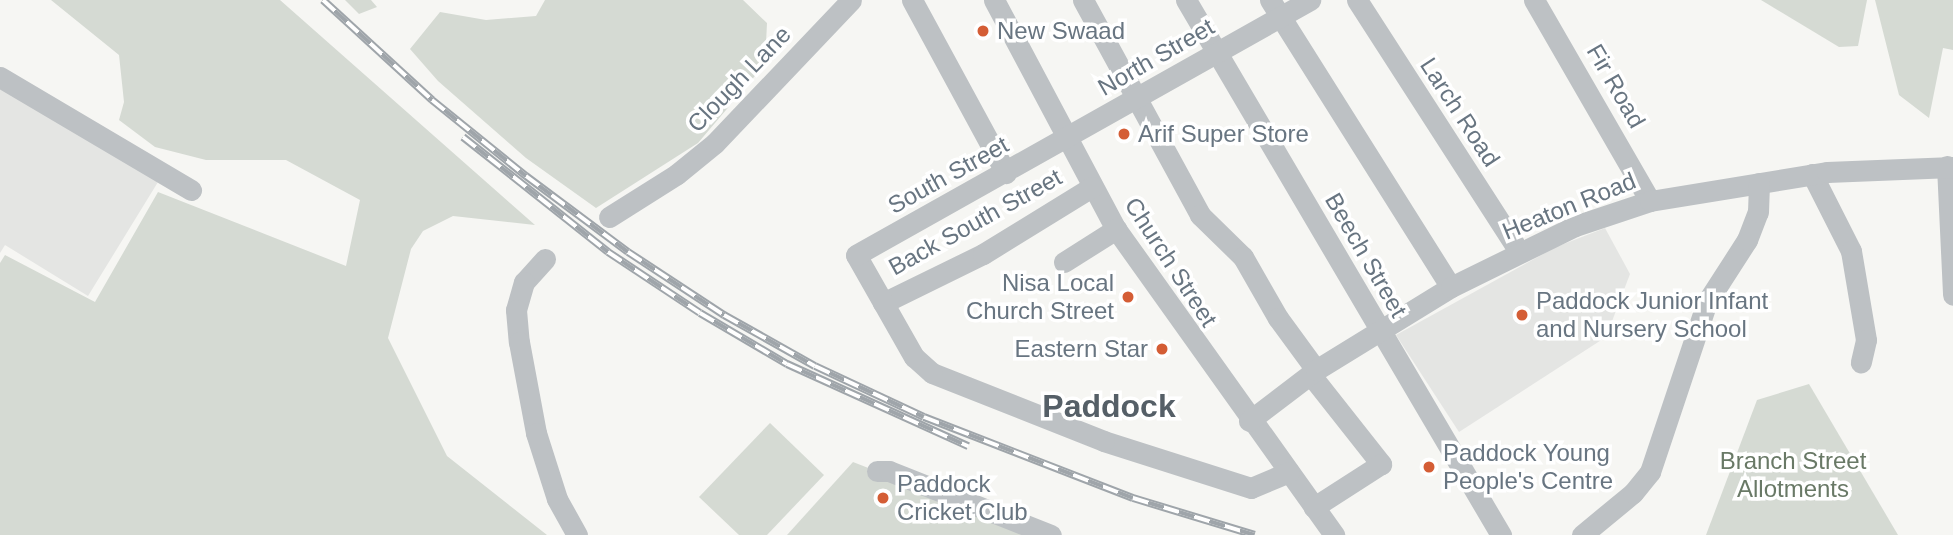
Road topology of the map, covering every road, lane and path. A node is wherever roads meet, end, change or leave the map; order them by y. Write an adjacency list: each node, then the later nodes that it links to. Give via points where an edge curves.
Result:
1 (851, 0): 21 (street, Clough Lane, via 661,193)
2 (912, 0): 15 (street)
3 (994, 0): 13 (street, Church Street)
4 (1083, 0): 12 (street)
5 (1186, 0): 10 (street, Beech Street)
6 (1310, 0): 9 (street, North Street)
7 (1357, 0): 23 (street, Larch Road)
8 (1534, 0): 20 (street, Fir Road)
9 (1275, 8): 10 (street, North Street); 26 (street)
10 (1217, 52): 12 (street, North Street); 29 (street, Beech Street)
11 (0, 77): 19 (street)
12 (1137, 98): 13 (street, North Street); 31 (street, via 1200,215 1242,257)
13 (1066, 140): 15 (street, South Street); 18 (street, Church Street)
14 (1950, 167): 16 (street, Heaton Road); 27 (street)
15 (1006, 173): 28 (street, South Street, via 856,255)
16 (1812, 174): 17 (street, Heaton Road); 30 (street, via 1851,251 1866,340)
17 (1759, 183): 20 (street, Heaton Road); 40 (street, via 1758,212 1747,240 1707,302 1650,472 1633,494)
18 (1092, 187): 22 (street, Church Street); 28 (street, Back South Street, via 983,254)
19 (191, 190)
20 (1650, 201): 23 (street, Heaton Road)
21 (608, 217)
22 (1116, 229): 25 (street); 32 (street, Church Street)
23 (1519, 251): 26 (street, Heaton Road)
24 (545, 259): 36 (street, via 524,282 516,310 519,342 536,433 557,499)
25 (1064, 262)
26 (1451, 287): 29 (street, Heaton Road)
27 (1953, 295)
28 (883, 303): 34 (street, via 914,357 932,373 1104,441 1251,488)
29 (1380, 331): 31 (street, Heaton Road); 39 (street, Beech Street)
30 (1861, 362)
31 (1313, 372): 32 (street, Heaton Road); 35 (street, via 1381,464)
32 (1249, 421): 34 (street, Church Street)
33 (877, 471): 37 (street, via 890,471)
34 (1289, 472): 35 (street, Church Street)
35 (1314, 508): 38 (street, Church Street)
36 (577, 535)
37 (1051, 535)
38 (1334, 535)
39 (1501, 535)
40 (1582, 535)

